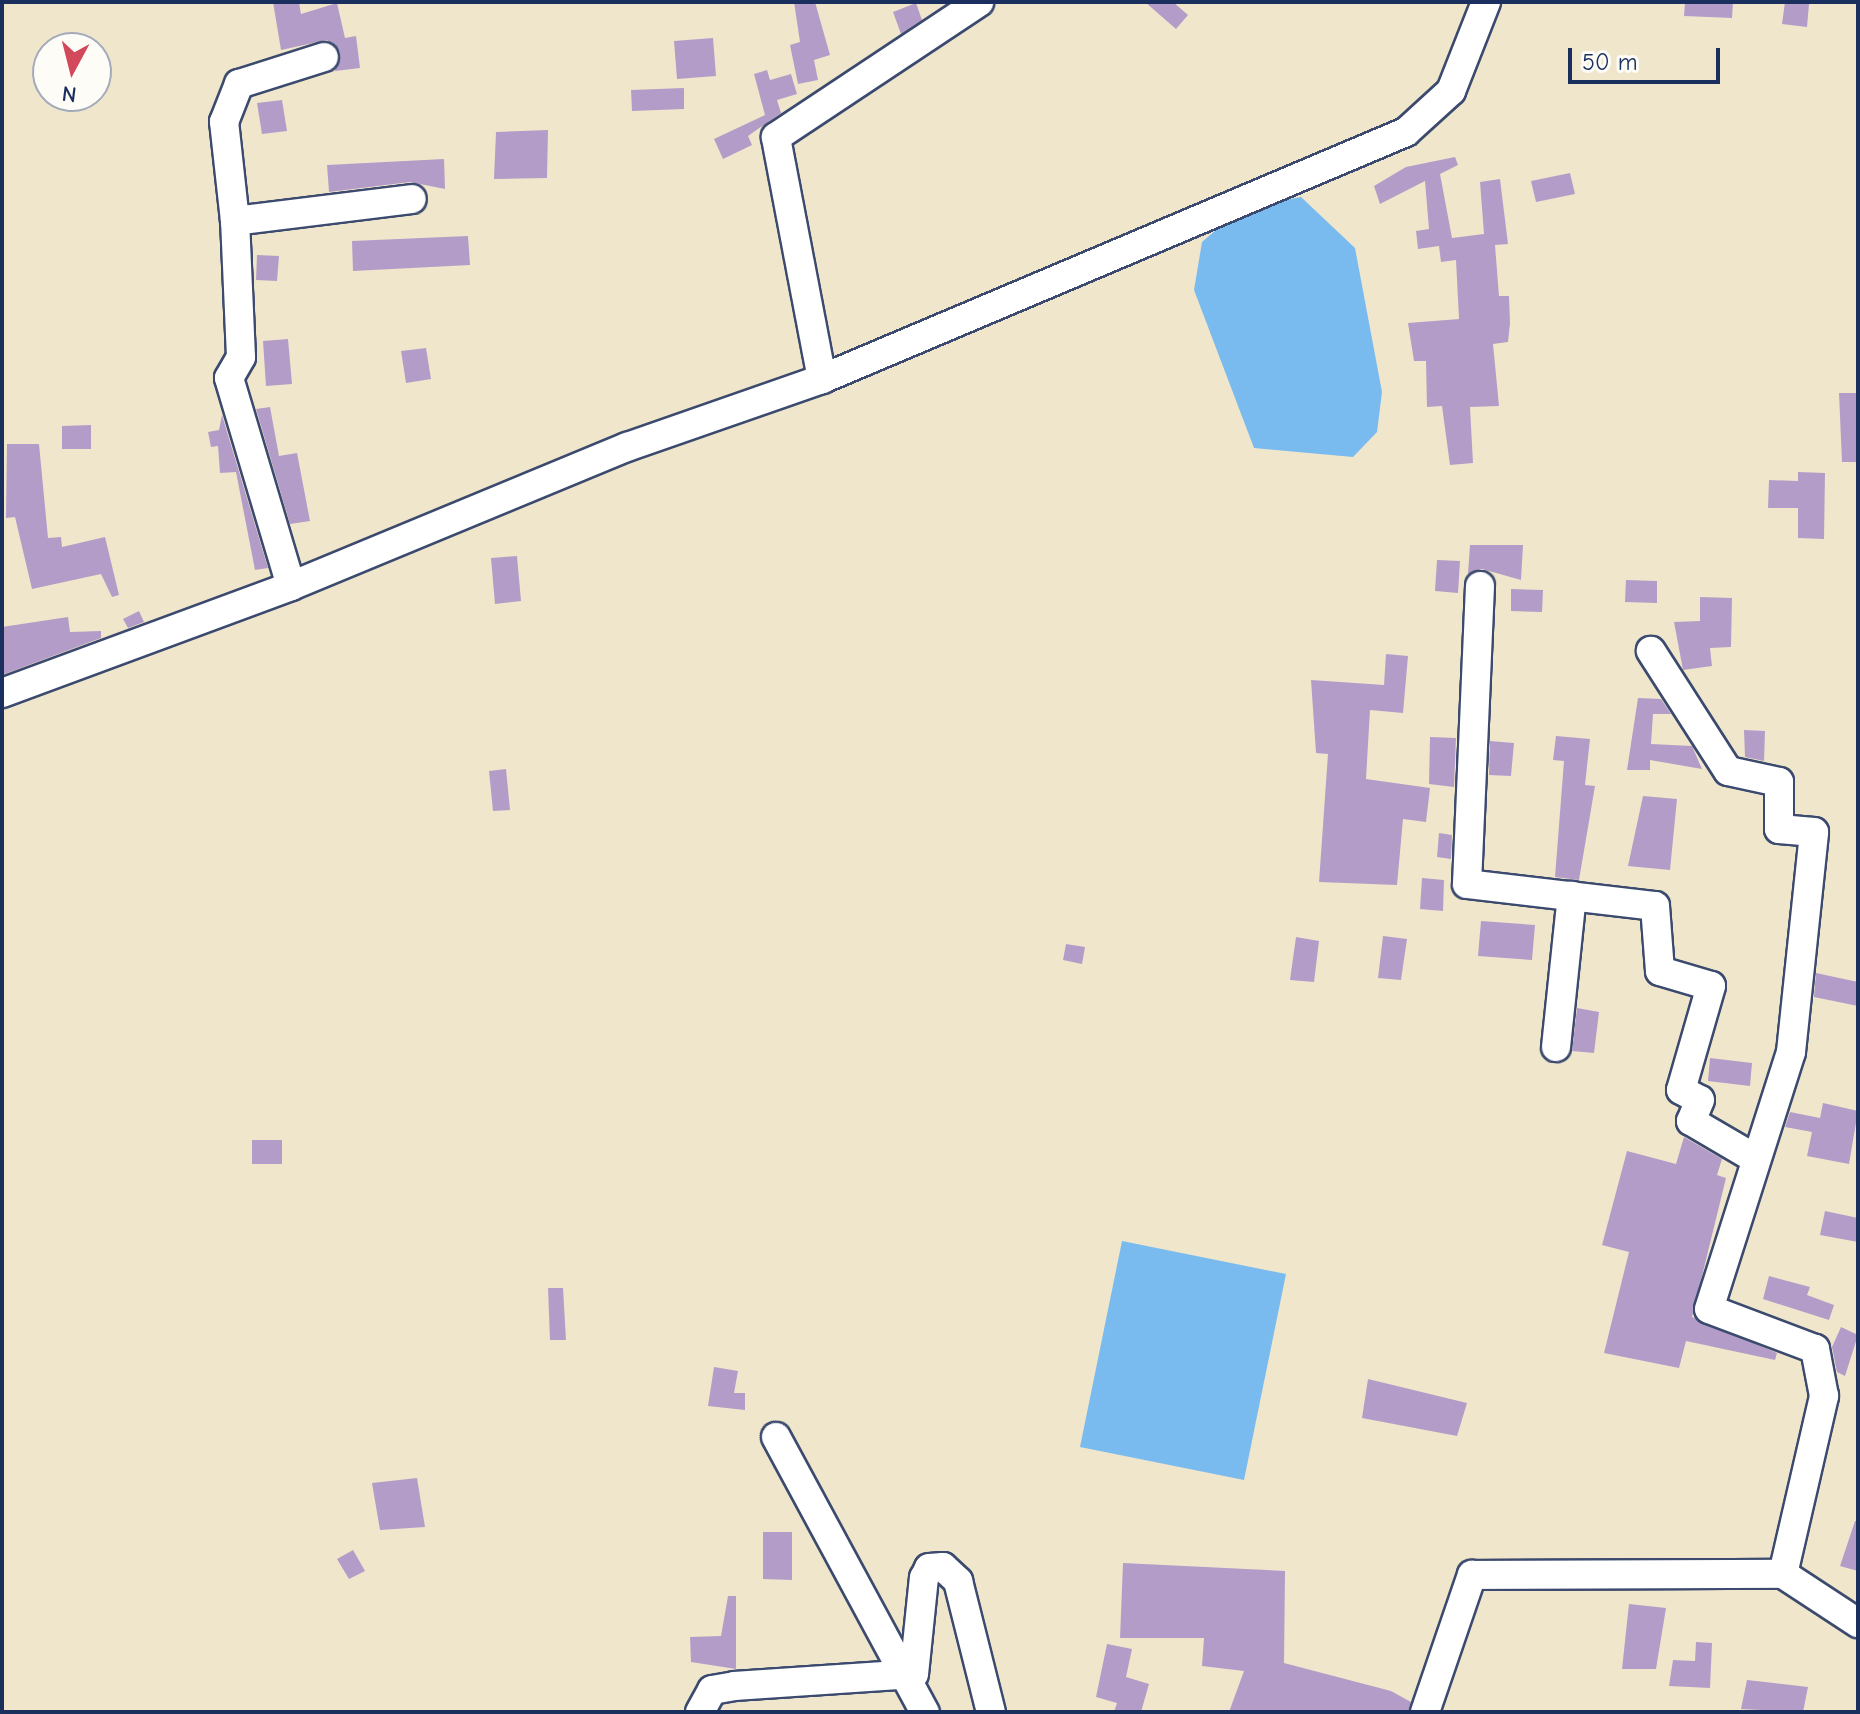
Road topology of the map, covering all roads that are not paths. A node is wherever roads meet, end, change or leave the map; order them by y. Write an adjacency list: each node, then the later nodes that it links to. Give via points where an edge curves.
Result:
1 (979, 2): 6 (street, via 776,137)
2 (1486, 2): 6 (street, via 1451,91 1406,132)
3 (324, 57): 5 (street, via 239,84 224,122)
4 (412, 199): 5 (street)
5 (235, 221): 7 (street, via 241,357 229,378)
6 (822, 379): 7 (street, via 627,447)
7 (291, 586): 10 (street)
8 (1480, 586): 11 (street, via 1467,884)
9 (1651, 651): 13 (street, via 1728,771 1779,782 1779,829 1814,832 1791,1052)
10 (2, 693)
11 (1572, 896): 12 (street); 13 (street, via 1655,906 1660,971 1711,986 1681,1090 1700,1100 1691,1121)
12 (1556, 1047)
13 (1754, 1158): 15 (street, via 1709,1309 1815,1349 1824,1396)
14 (776, 1437): 18 (street)
15 (1783, 1574): 16 (street); 20 (street, via 1472,1575)
16 (1858, 1623)
17 (700, 1712): 19 (street, via 712,1690 734,1686 914,1674 924,1578 929,1568 943,1567 958,1581)
18 (925, 1712)
19 (991, 1712)
20 (1425, 1712)

